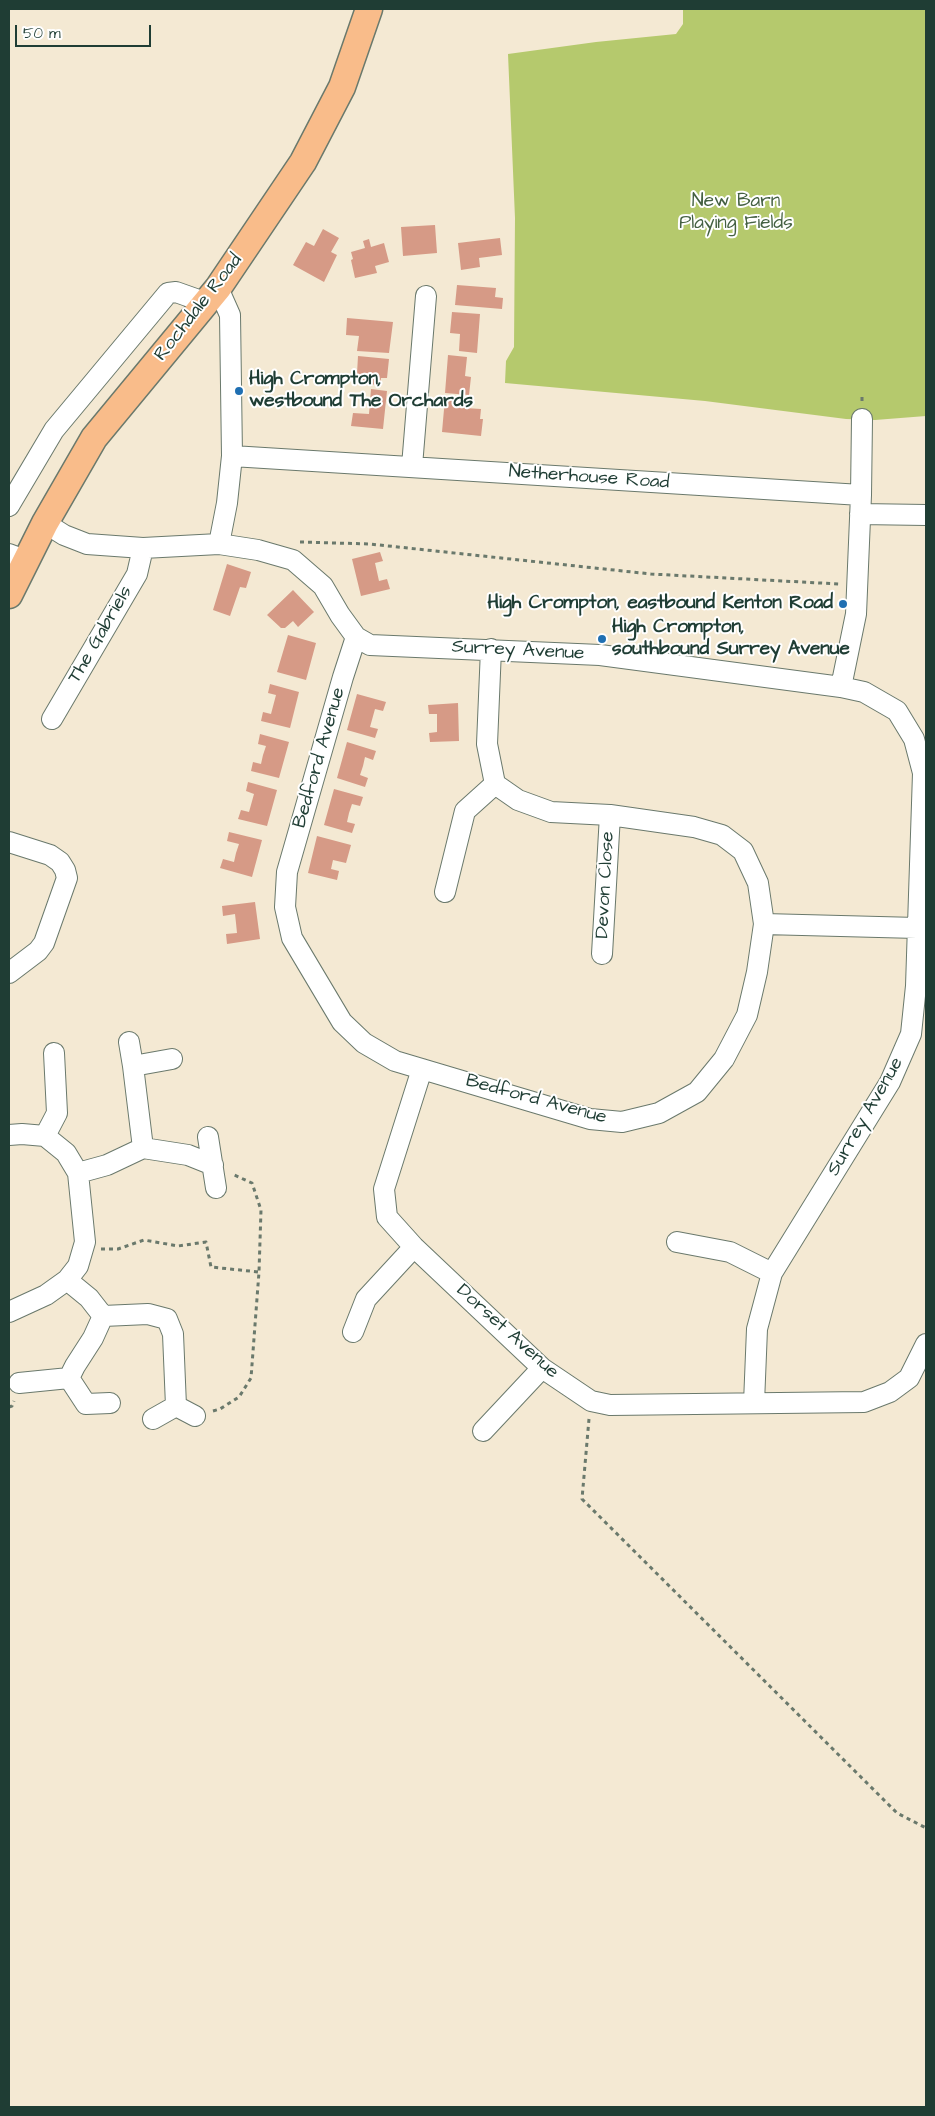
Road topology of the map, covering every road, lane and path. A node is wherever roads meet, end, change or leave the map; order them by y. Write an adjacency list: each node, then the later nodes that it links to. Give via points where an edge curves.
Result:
1 (369, 9): 2 (main road, Rochdale Road, via 342,87 303,162)
2 (213, 296): 5 (street, via 230,315); 8 (street, via 168,293 54,430); 10 (main road, Rochdale Road, via 94,438)
3 (426, 296): 6 (street)
4 (862, 420): 7 (street)
5 (232, 456): 6 (street, Netherhouse Road); 12 (street)
6 (412, 466): 7 (street, Netherhouse Road)
7 (861, 505): 9 (street, Netherhouse Road); 15 (street)
8 (9, 506)
9 (926, 515)
10 (45, 524): 13 (street, via 87,544); 14 (main road, Rochdale Road)
11 (297, 542): 15 (path, via 370,544 651,574)
12 (219, 544): 13 (street); 17 (street, via 293,560 323,586)
13 (143, 548): 20 (street, The Gabriels, via 137,574)
14 (17, 557): 16 (main road, Rochdale Road)
15 (857, 585): 19 (street, via 856,614)
16 (9, 595)
17 (356, 636): 18 (street, Surrey Avenue, via 370,645); 34 (street, Bedford Avenue, via 287,872 285,907 292,938 342,1022 364,1043 395,1061)
18 (491, 649): 19 (street, Surrey Avenue, via 600,655); 21 (street, via 487,744)
19 (841, 687): 26 (street, Surrey Avenue, via 864,692 897,711 914,739 923,773)
20 (52, 719)
21 (495, 784): 22 (street, Bedford Avenue, via 518,800 550,812); 24 (street, via 465,811)
22 (610, 816): 25 (street, Bedford Avenue, via 694,827 722,835 743,851 758,883); 27 (street, Devon Close)
23 (9, 842): 28 (street, via 50,855 60,862 67,878 44,943)
24 (445, 892)
25 (764, 924): 26 (street); 34 (street, Bedford Avenue, via 758,972 747,1015 724,1059 697,1092 658,1113 622,1122 590,1119)
26 (917, 928): 29 (street, Surrey Avenue)
27 (602, 954)
28 (9, 973)
29 (921, 986): 46 (street, Surrey Avenue, via 911,1034 890,1082)
30 (130, 1042): 33 (street)
31 (54, 1053): 36 (street, via 57,1113)
32 (172, 1059): 33 (street)
33 (133, 1066): 38 (street)
34 (422, 1069): 43 (street, Dorset Avenue, via 384,1190 387,1217)
35 (9, 1135): 36 (street)
36 (45, 1136): 40 (street, via 66,1152)
37 (208, 1137): 39 (street)
38 (143, 1148): 39 (street, via 188,1155); 40 (street, via 108,1165)
39 (213, 1165): 41 (street); 45 (path, via 252,1183 261,1210)
40 (78, 1173): 44 (street, via 85,1242)
41 (216, 1188)
42 (677, 1242): 46 (street, via 730,1252)
43 (414, 1247): 50 (street, via 366,1299); 52 (street, Dorset Avenue)
44 (83, 1250): 45 (path, via 118,1248 144,1240 178,1246 206,1242 211,1267); 47 (street, via 78,1266)
45 (259, 1272): 59 (path, via 251,1378 239,1397 220,1409)
46 (772, 1273): 57 (street, Surrey Avenue, via 757,1329)
47 (67, 1280): 48 (street, via 46,1295); 49 (street, via 89,1298)
48 (9, 1312)
49 (103, 1316): 53 (street); 58 (street, via 148,1314 167,1319 173,1334)
50 (353, 1332)
51 (926, 1344): 57 (street, Dorset Avenue, via 909,1378 890,1392 864,1402)
52 (542, 1368): 55 (street, Dorset Avenue); 61 (street)
53 (70, 1378): 54 (street); 56 (street, via 86,1404)
54 (19, 1382)
55 (591, 1401): 57 (street, Dorset Avenue, via 610,1405); 62 (path, via 582,1499 897,1813)
56 (110, 1403)
57 (754, 1403)
58 (176, 1406): 59 (street); 60 (street)
59 (195, 1416)
60 (153, 1419)
61 (483, 1430)
62 (926, 1828)

